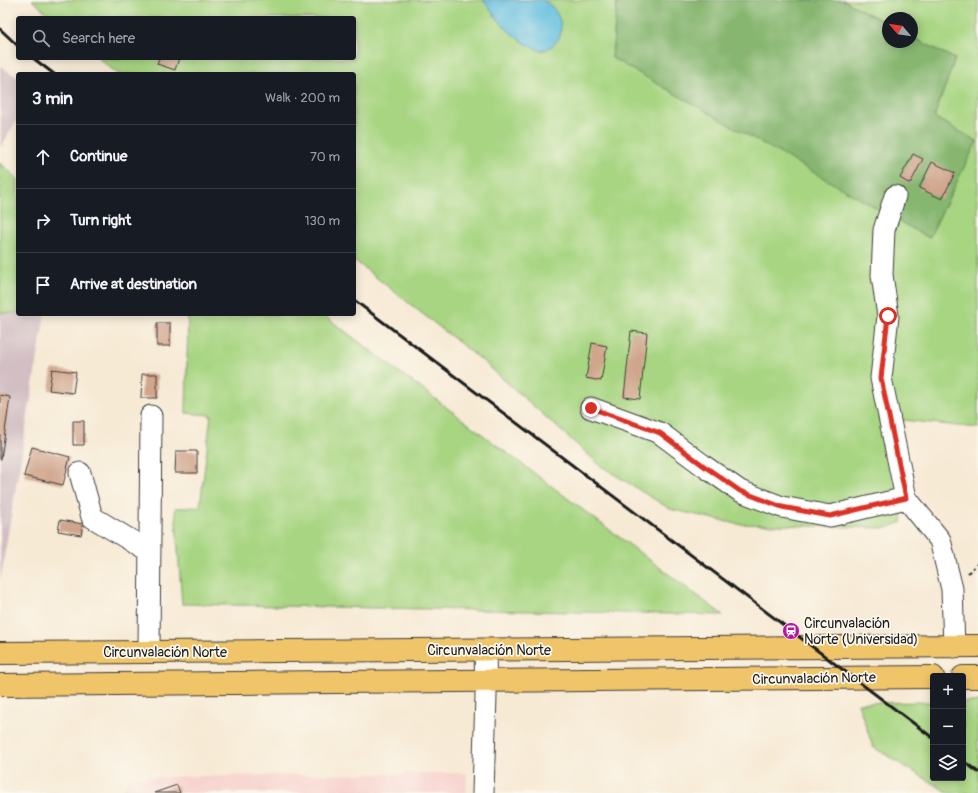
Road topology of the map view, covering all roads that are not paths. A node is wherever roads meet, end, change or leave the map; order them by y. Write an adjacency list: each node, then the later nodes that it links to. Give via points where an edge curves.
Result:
1 (895, 196): 5 (street, via 884,230 882,275 888,316 881,378)
2 (591, 408): 5 (street, via 660,433 740,491 782,507 830,516)
3 (151, 416): 6 (street)
4 (80, 473): 6 (street, via 92,517)
5 (906, 498): 8 (street, via 940,540 952,589)
6 (150, 552): 10 (street)
7 (978, 646): 8 (highway, Circunvalación Norte)
8 (954, 647): 9 (highway, Circunvalación Norte)
9 (484, 650): 10 (highway, Circunvalación Norte); 15 (street)
10 (149, 652): 11 (highway, Circunvalación Norte)
11 (0, 653)
12 (930, 677): 15 (highway, Circunvalación Norte)
13 (966, 677): 14 (highway)
14 (978, 677)
15 (486, 681): 16 (highway, Circunvalación Norte); 17 (street)
16 (0, 685)
17 (483, 793)

